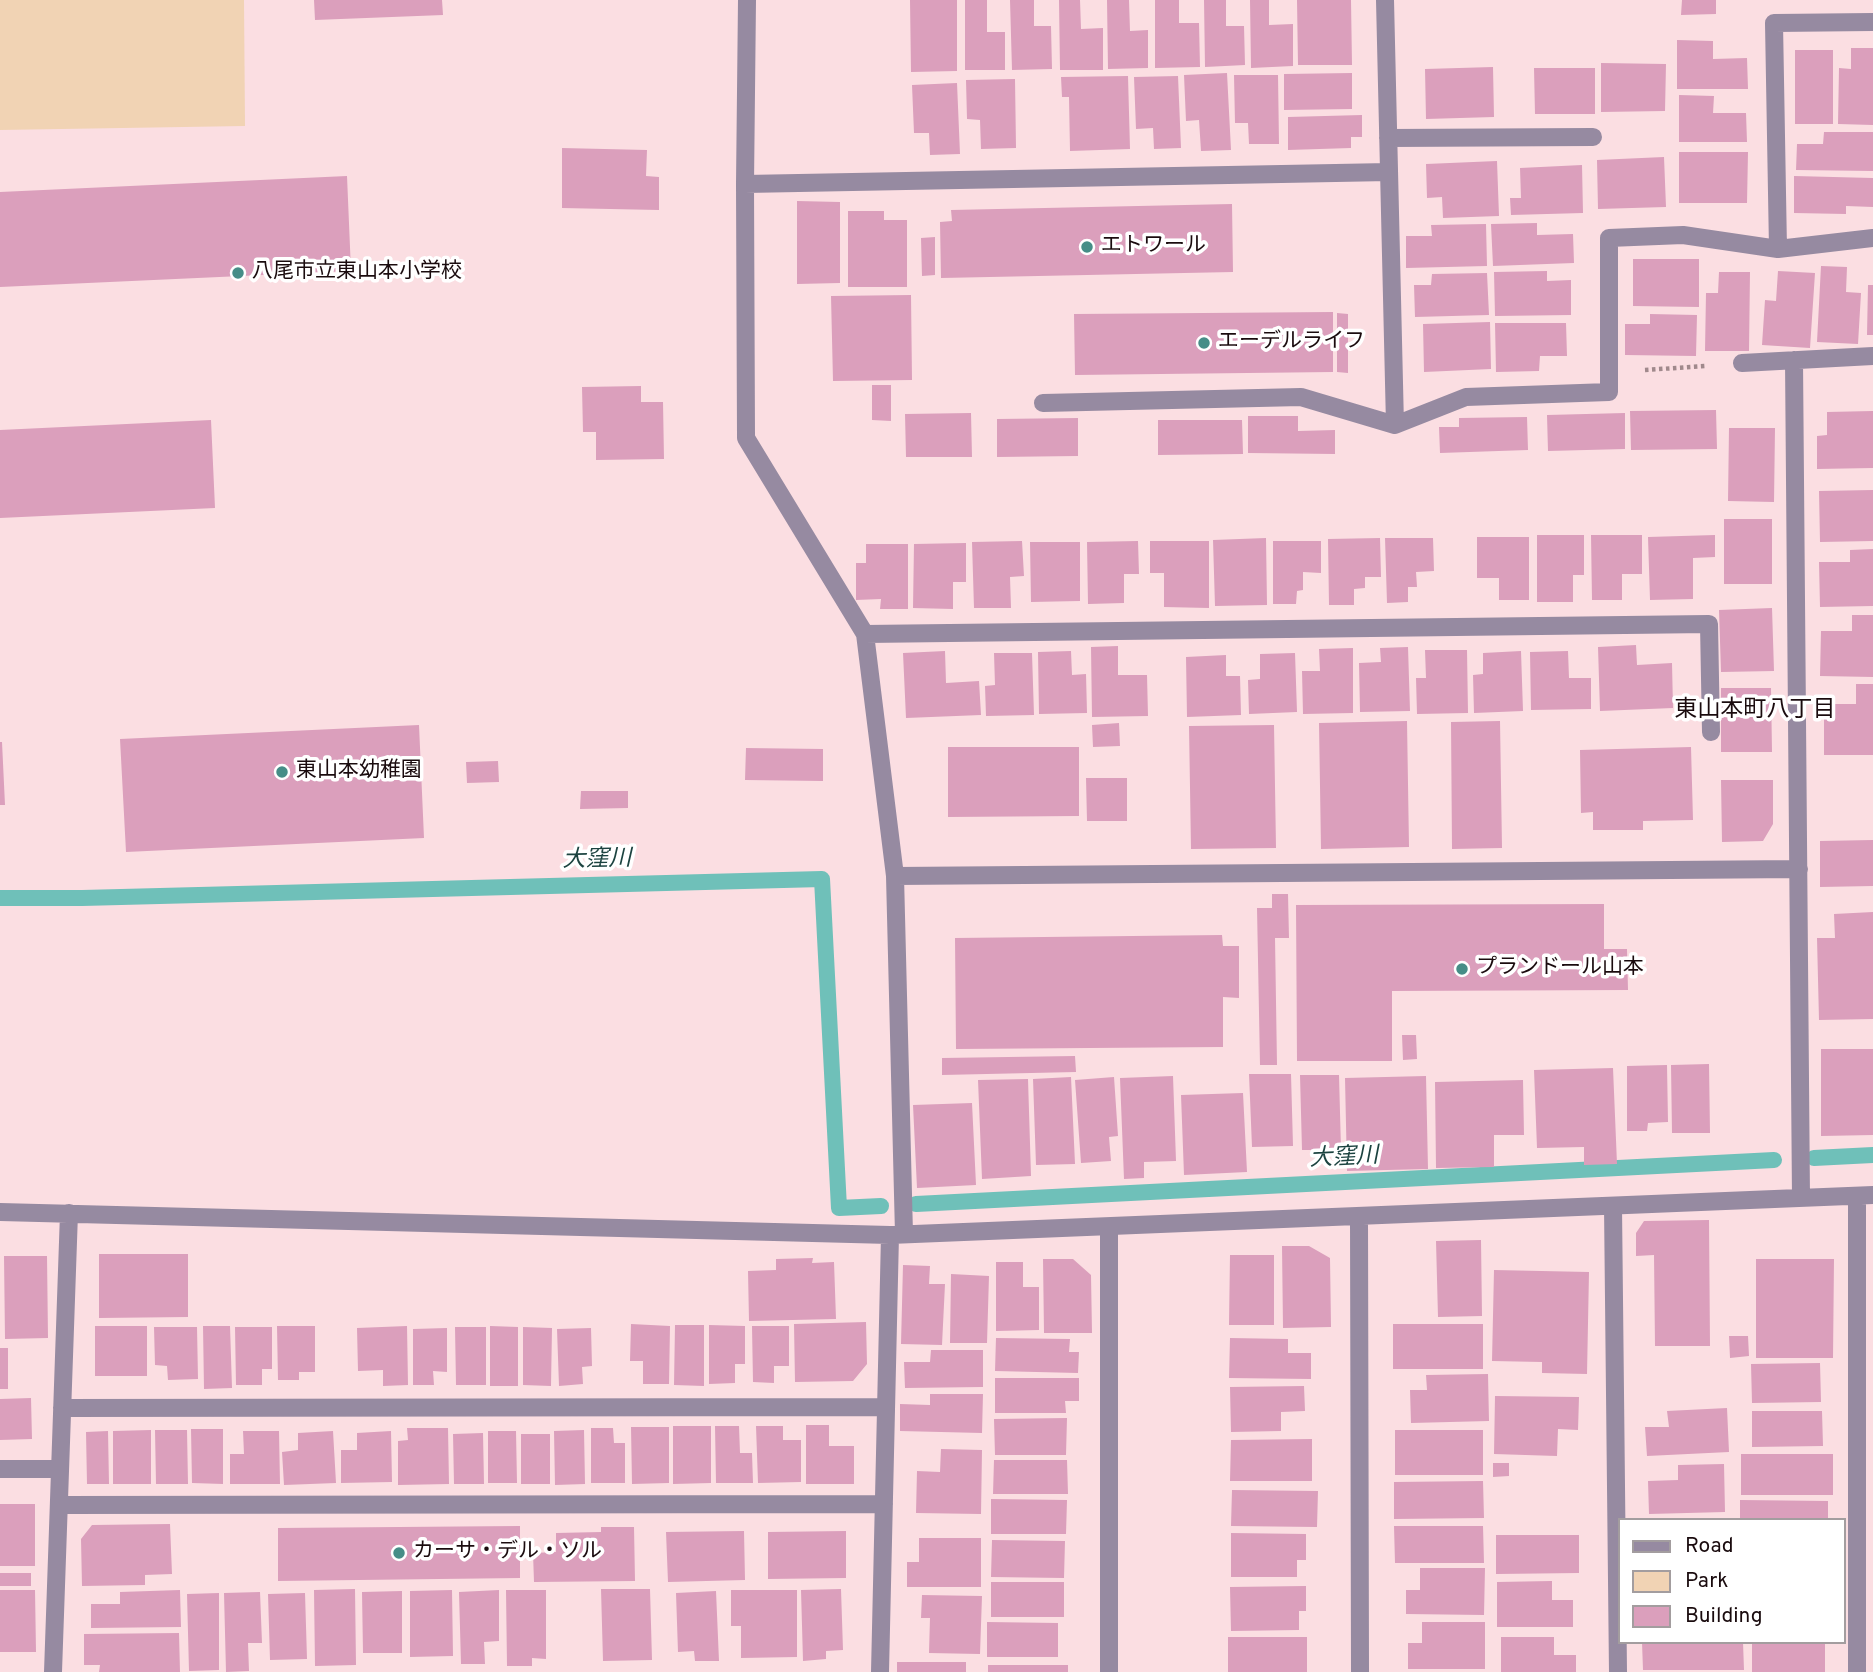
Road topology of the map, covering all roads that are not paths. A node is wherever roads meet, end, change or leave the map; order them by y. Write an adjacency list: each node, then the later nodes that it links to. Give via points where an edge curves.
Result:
1 (747, 0): 7 (street)
2 (1385, 0): 5 (street)
3 (1873, 22): 9 (street, via 1774,23)
4 (1593, 137): 5 (street)
5 (1388, 138): 6 (street)
6 (1389, 172): 7 (street); 14 (street)
7 (745, 184): 15 (street, via 746,438)
8 (1873, 238): 9 (street)
9 (1778, 248): 14 (street, via 1683,235 1609,238 1609,392 1466,397)
10 (1873, 356): 11 (street)
11 (1794, 360): 12 (street); 17 (street)
12 (1742, 363)
13 (1043, 403): 14 (street, via 1301,397)
14 (1395, 425)
15 (865, 634): 16 (street, via 1709,624); 18 (street)
16 (1712, 732)
17 (1798, 869): 18 (street); 20 (street)
18 (895, 876): 26 (street)
19 (1865, 1196): 20 (street); 38 (street)
20 (1801, 1198): 21 (street)
21 (1613, 1206): 24 (street); 37 (street)
22 (0, 1212): 23 (street)
23 (69, 1213): 26 (street); 28 (street)
24 (1359, 1217): 25 (street); 36 (street)
25 (1109, 1227): 26 (street); 35 (street)
26 (897, 1235): 27 (street)
27 (886, 1407): 28 (street); 32 (street)
28 (62, 1408): 30 (street)
29 (0, 1469): 30 (street)
30 (60, 1469): 31 (street)
31 (59, 1504): 32 (street); 33 (street)
32 (884, 1504): 34 (street)
33 (53, 1672)
34 (880, 1672)
35 (1109, 1672)
36 (1360, 1672)
37 (1618, 1672)
38 (1857, 1672)

